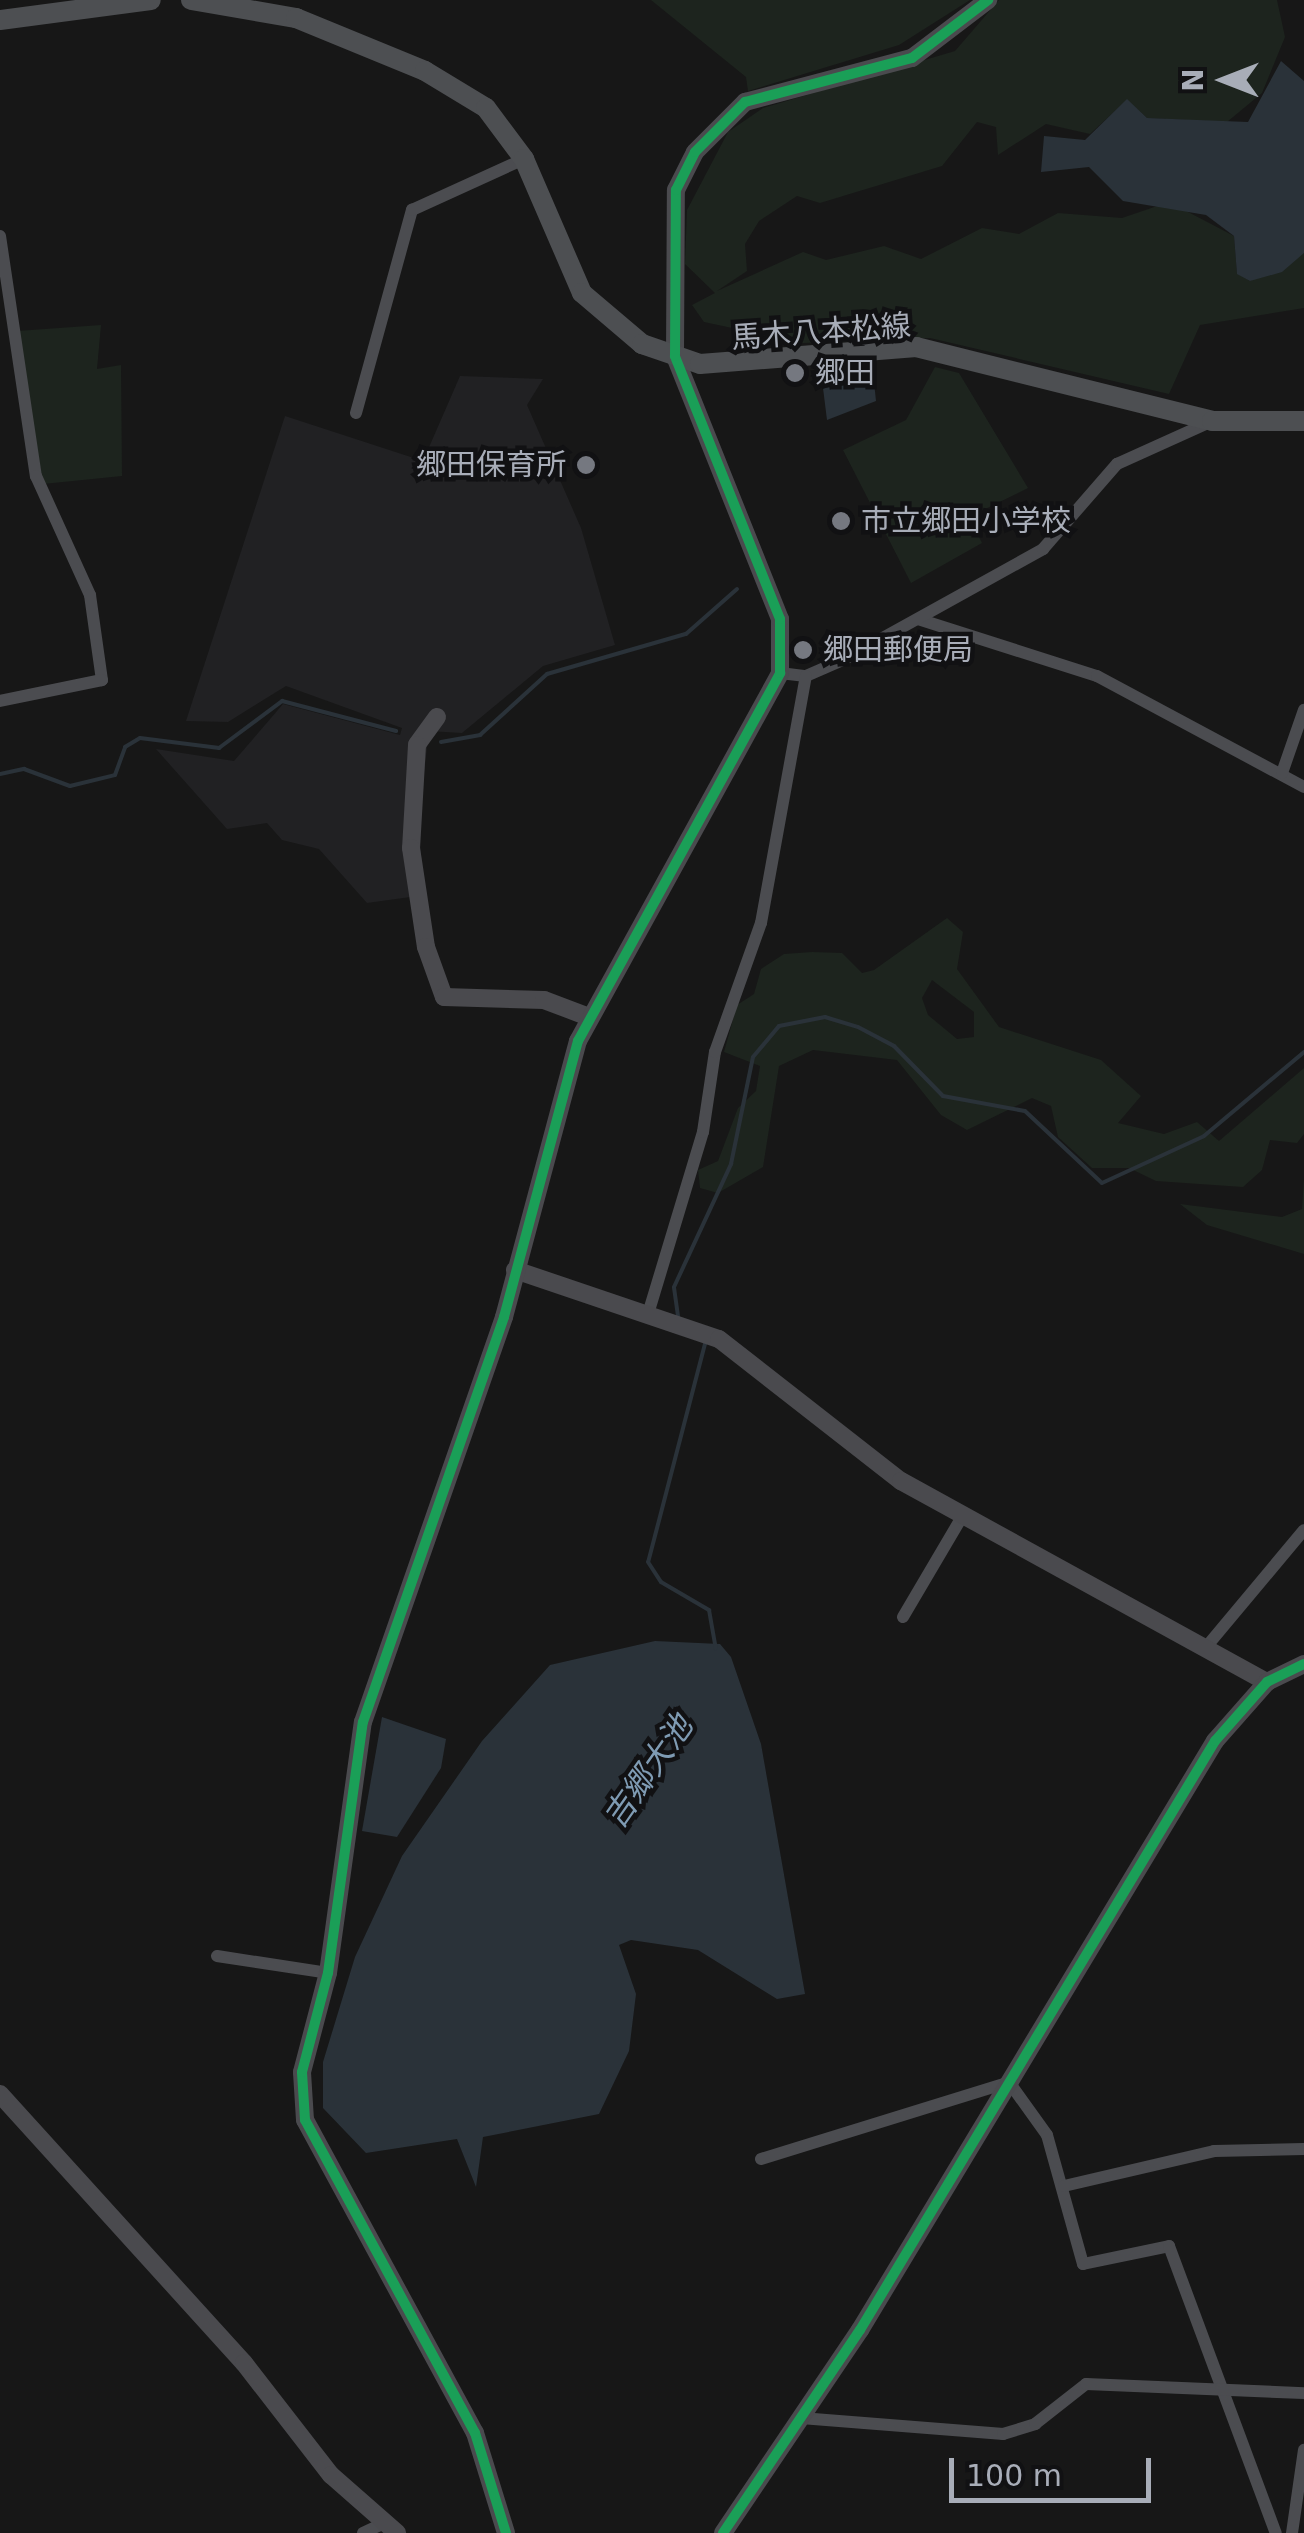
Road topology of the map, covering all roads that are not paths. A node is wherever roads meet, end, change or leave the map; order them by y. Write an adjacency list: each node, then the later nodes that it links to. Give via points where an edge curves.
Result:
1 (151, 0): 4 (main road)
2 (192, 0): 5 (main road, 馬木八本松線, via 296,18 425,71 486,108)
3 (988, 0): 8 (street, via 912,58 774,90 720,122 676,190)
4 (0, 20)
5 (524, 159): 8 (main road, 馬木八本松線, via 582,292 610,324); 9 (street, via 412,210)
6 (0, 236): 7 (street)
7 (2, 273): 15 (street, via 36,476 90,595 102,680)
8 (676, 356): 11 (main road, 馬木八本松線, via 779,362 916,347); 13 (street, via 780,618)
9 (356, 413)
10 (1304, 421): 11 (main road, 馬木八本松線)
11 (1212, 422): 12 (street, via 1117,464 1043,549)
12 (918, 619): 14 (street); 18 (street, via 1097,676)
13 (780, 673): 14 (street); 20 (street)
14 (806, 676): 22 (street, via 761,922 715,1052 703,1132)
15 (0, 701)
16 (1304, 710): 18 (street)
17 (437, 717): 20 (street, via 417,745 410,848 426,947 444,997 544,1000)
18 (1282, 772): 19 (street)
19 (1304, 788)
20 (590, 1017): 21 (street)
21 (516, 1270): 22 (street); 30 (street, via 372,1688)
22 (648, 1314): 23 (street, via 719,1340 901,1482)
23 (962, 1517): 25 (street); 26 (street)
24 (1304, 1530): 26 (street)
25 (903, 1617)
26 (1207, 1646): 28 (street)
27 (1304, 1664): 28 (street)
28 (1267, 1682): 31 (street, via 1215,1741)
29 (218, 1956): 30 (street)
30 (328, 1974): 42 (street, via 302,2072 308,2131 476,2433)
31 (1009, 2082): 34 (street); 35 (street, via 1047,2135); 38 (street)
32 (0, 2094): 40 (street, via 244,2363 332,2475)
33 (1304, 2149): 35 (street, via 1214,2151)
34 (761, 2159)
35 (1064, 2186): 36 (street, via 1083,2264 1170,2246)
36 (1218, 2387): 37 (street); 38 (street, via 1086,2384 1035,2424 1003,2434); 44 (street)
37 (1304, 2393)
38 (801, 2418): 43 (street)
39 (1304, 2450): 45 (street)
40 (390, 2528): 41 (street)
41 (363, 2533)
42 (506, 2533)
43 (723, 2533)
44 (1276, 2533)
45 (1292, 2533)

